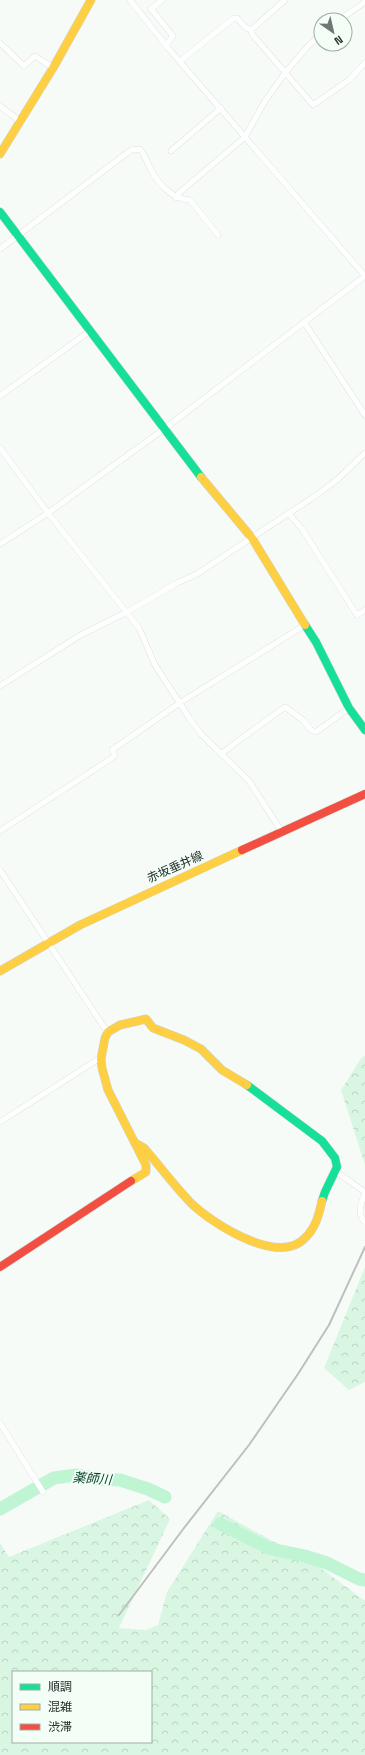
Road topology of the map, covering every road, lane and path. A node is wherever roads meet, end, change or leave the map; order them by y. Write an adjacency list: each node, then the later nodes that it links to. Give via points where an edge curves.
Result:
1 (91, 0): 13 (street)
2 (130, 0): 10 (street)
3 (162, 0): 10 (street, via 151,8 173,36)
4 (285, 0): 7 (street)
5 (365, 2): 6 (street)
6 (351, 12)
7 (251, 30): 11 (street, via 234,18); 14 (street)
8 (313, 41): 14 (street)
9 (0, 43): 13 (street, via 24,66 35,56)
10 (166, 45): 11 (street)
11 (180, 61): 16 (street)
12 (365, 64): 14 (street, via 349,80 313,105)
13 (53, 68): 17 (street)
14 (285, 72): 18 (street)
15 (0, 106): 17 (street)
16 (221, 108): 18 (street); 19 (street)
17 (21, 122): 20 (street)
18 (244, 137): 21 (street); 26 (street)
19 (171, 151)
20 (0, 154)
21 (176, 198): 23 (street, via 157,178 140,149 131,150); 24 (street, via 190,200)
22 (0, 212): 23 (street)
23 (18, 235): 25 (street); 28 (street)
24 (218, 235)
25 (0, 249)
26 (365, 276): 27 (street)
27 (304, 322): 30 (street); 31 (street)
28 (90, 330): 29 (street); 31 (street)
29 (0, 396)
30 (365, 415)
31 (164, 429): 34 (street); 36 (street)
32 (0, 448): 34 (street)
33 (365, 453): 35 (street, via 338,479)
34 (48, 513): 37 (street); 39 (street)
35 (289, 514): 36 (street); 38 (street, via 357,615)
36 (252, 538): 39 (street, via 197,574); 40 (street)
37 (0, 544)
38 (365, 610)
39 (127, 612): 41 (street, via 79,636); 42 (street, via 156,665)
40 (305, 625): 42 (street); 43 (street)
41 (0, 686)
42 (181, 702): 45 (street, via 198,729); 47 (street, via 112,750 115,756)
43 (349, 708): 44 (street); 45 (street, via 316,732 285,707)
44 (365, 730)
45 (221, 754): 48 (street, via 249,781)
46 (365, 794): 48 (street, 赤坂垂井線)
47 (0, 831)
48 (282, 832): 50 (street, 赤坂垂井線, via 122,905)
49 (0, 870): 50 (street)
50 (48, 942): 51 (street, 赤坂垂井線); 52 (street)
51 (0, 971)
52 (108, 1032): 53 (street); 56 (street, via 122,1025 146,1019 153,1028 201,1049 222,1070 256,1091 322,1141 335,1158)
53 (100, 1058): 54 (street); 55 (street, via 110,1094)
54 (0, 1122)
55 (135, 1143): 56 (street, via 144,1148 192,1204 222,1228 242,1238 270,1246 283,1247 306,1238 317,1221 325,1192); 59 (street, via 146,1163 146,1172)
56 (336, 1171): 57 (street)
57 (365, 1192): 58 (street, via 360,1207)
58 (365, 1222)
59 (0, 1267)
60 (0, 1423): 61 (street)
61 (43, 1492)

